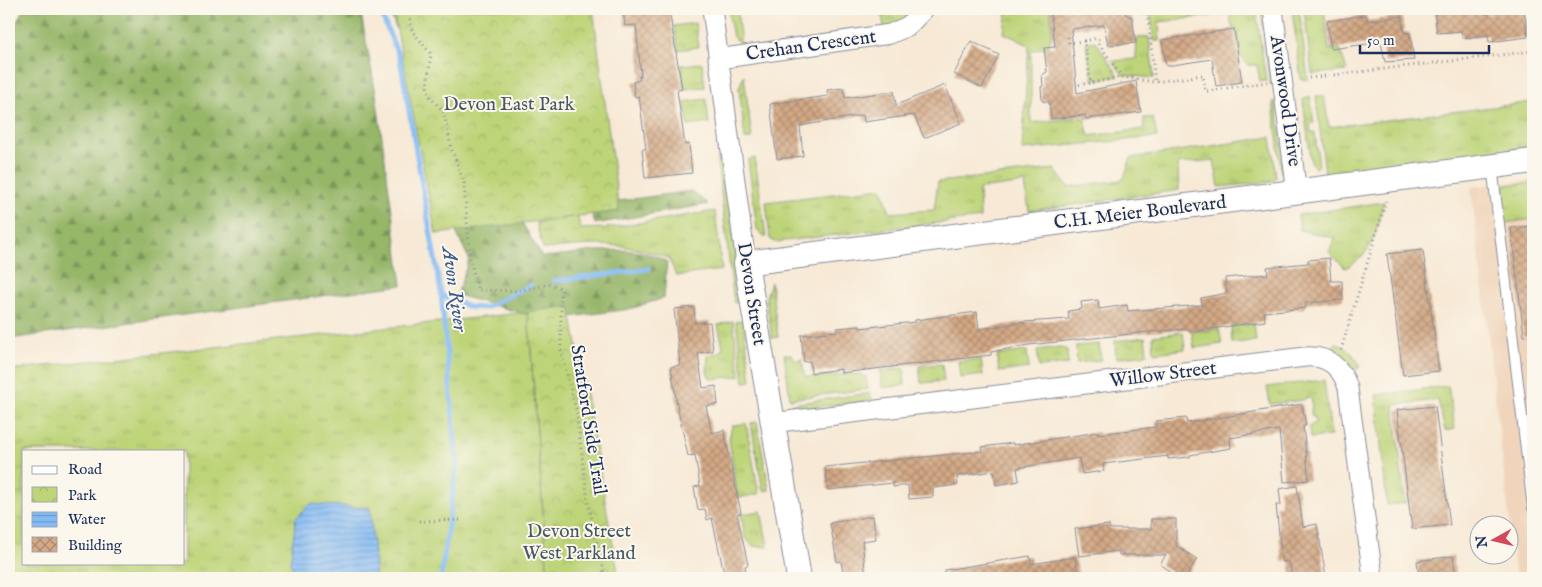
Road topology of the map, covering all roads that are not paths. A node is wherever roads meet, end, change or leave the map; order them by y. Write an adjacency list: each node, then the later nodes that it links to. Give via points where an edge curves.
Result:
1 (712, 9): 4 (street, Devon Street)
2 (924, 9): 4 (street, Crehan Crescent, via 908,26 890,34)
3 (1273, 9): 7 (street, Avonwood Drive)
4 (718, 59): 8 (street, Devon Street)
5 (1533, 161): 6 (street, C.H. Meier Boulevard)
6 (1492, 166): 7 (street, C.H. Meier Boulevard); 10 (lane)
7 (1297, 193): 8 (street, C.H. Meier Boulevard)
8 (746, 263): 9 (street, Devon Street)
9 (771, 423): 11 (street, Devon Street); 12 (street, Willow Street, via 1305,357 1324,359 1344,374 1348,388)
10 (1533, 508)
11 (799, 578)
12 (1373, 578)

